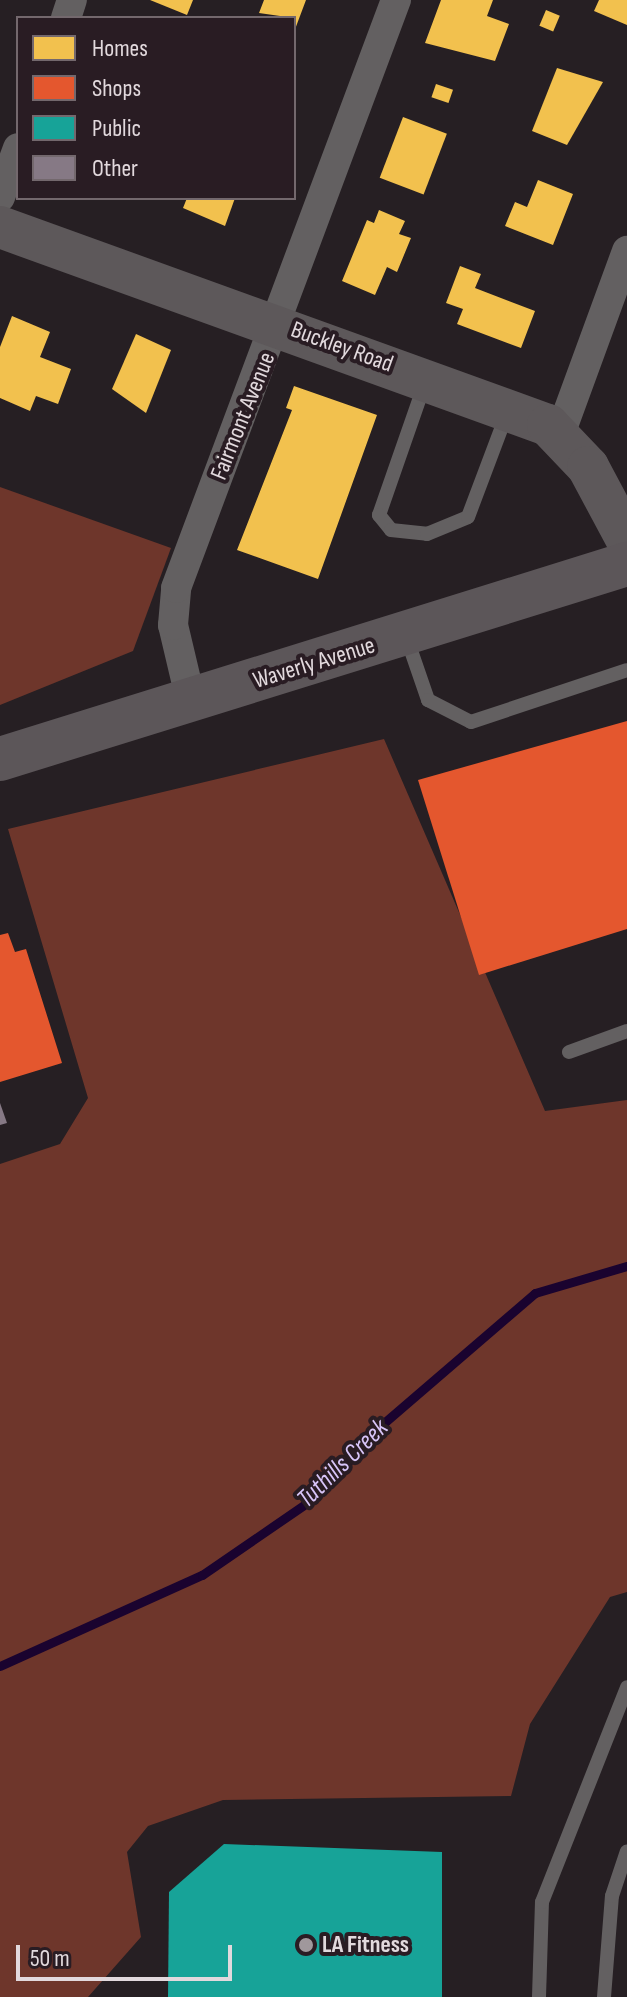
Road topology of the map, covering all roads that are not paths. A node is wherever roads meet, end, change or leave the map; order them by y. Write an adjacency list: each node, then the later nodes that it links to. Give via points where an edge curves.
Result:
1 (396, 0): 6 (street, Fairmont Avenue)
2 (16, 153): 3 (street)
3 (0, 197)
4 (0, 227): 6 (street, Buckley Road)
5 (627, 251): 9 (street)
6 (279, 324): 7 (street, Buckley Road); 14 (street, Fairmont Avenue, via 176,588 173,625)
7 (427, 379): 8 (street, Buckley Road); 8 (lane, via 379,515 391,530 427,534 468,517)
8 (509, 409): 9 (street, Buckley Road)
9 (560, 434): 10 (street, Buckley Road, via 588,467)
10 (627, 540)
11 (627, 564): 12 (main road, Waverly Avenue)
12 (405, 635): 13 (lane, via 428,700 471,722); 14 (main road, Waverly Avenue)
13 (627, 670)
14 (191, 701): 15 (main road, Waverly Avenue)
15 (0, 759)
16 (627, 1031): 17 (lane)
17 (569, 1052)
18 (627, 1687): 20 (lane, via 542,1902)
19 (627, 1851): 21 (lane, via 612,1896)
20 (539, 1997)
21 (604, 1997)

